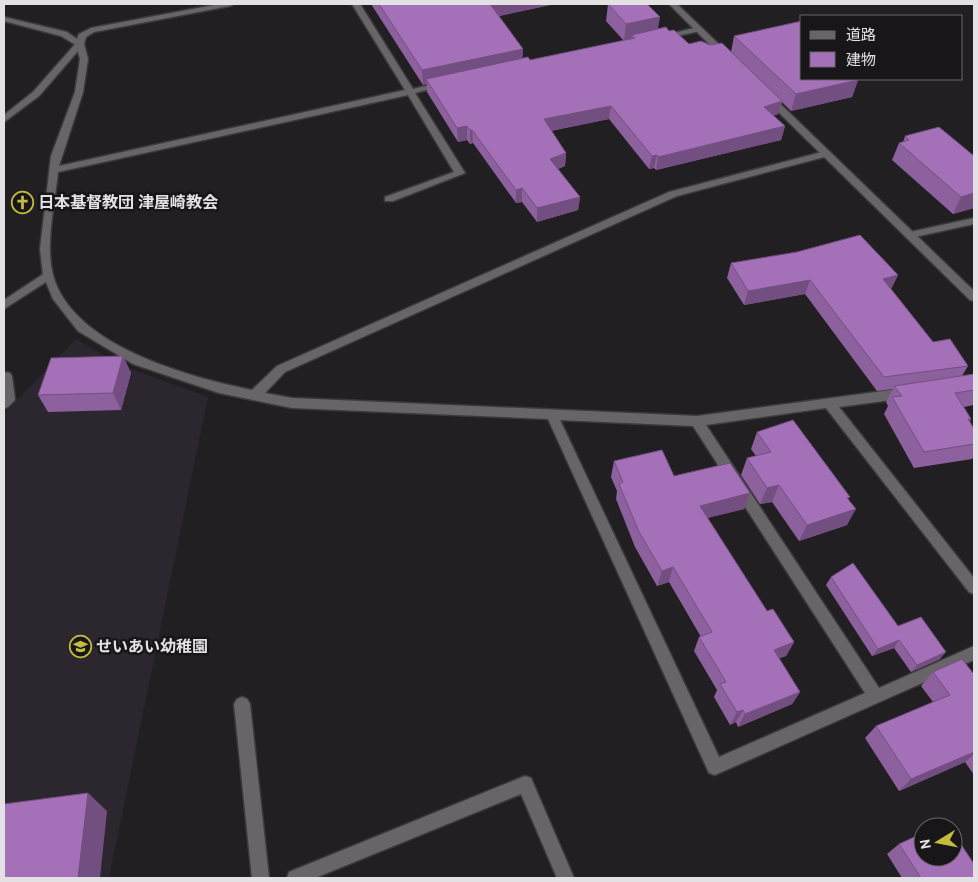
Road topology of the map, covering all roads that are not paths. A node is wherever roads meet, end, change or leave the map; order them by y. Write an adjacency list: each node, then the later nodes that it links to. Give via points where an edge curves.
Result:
1 (230, 4): 7 (street, via 91,30 82,36)
2 (356, 4): 11 (street)
3 (672, 4): 5 (street)
4 (4, 19): 7 (street, via 64,34)
5 (698, 29): 6 (street); 8 (street)
6 (650, 40)
7 (80, 44): 12 (street, via 36,94); 14 (street, via 84,59 79,92)
8 (734, 64)
9 (448, 84): 11 (street)
10 (762, 91): 13 (street)
11 (409, 92): 14 (street); 15 (street, via 460,173)
12 (4, 119)
13 (825, 154): 17 (street); 23 (street, via 673,194 281,369)
14 (53, 170): 18 (street, via 45,249)
15 (389, 199)
16 (974, 221): 17 (street)
17 (910, 235): 19 (street)
18 (48, 275): 20 (street); 23 (street, via 59,299 82,328 137,361 219,388)
19 (974, 297)
20 (4, 306)
21 (4, 376): 24 (street, via 9,400)
22 (917, 392): 25 (street)
23 (255, 395): 26 (street, via 292,403)
24 (4, 404)
25 (830, 404): 27 (street); 28 (street)
26 (552, 415): 27 (street); 30 (street, via 715,767)
27 (697, 421): 30 (street)
28 (974, 588)
29 (974, 652): 30 (street)
30 (876, 697)
31 (242, 704): 32 (street)
32 (261, 878)
33 (295, 878): 34 (street, via 525,784)
34 (566, 878)

